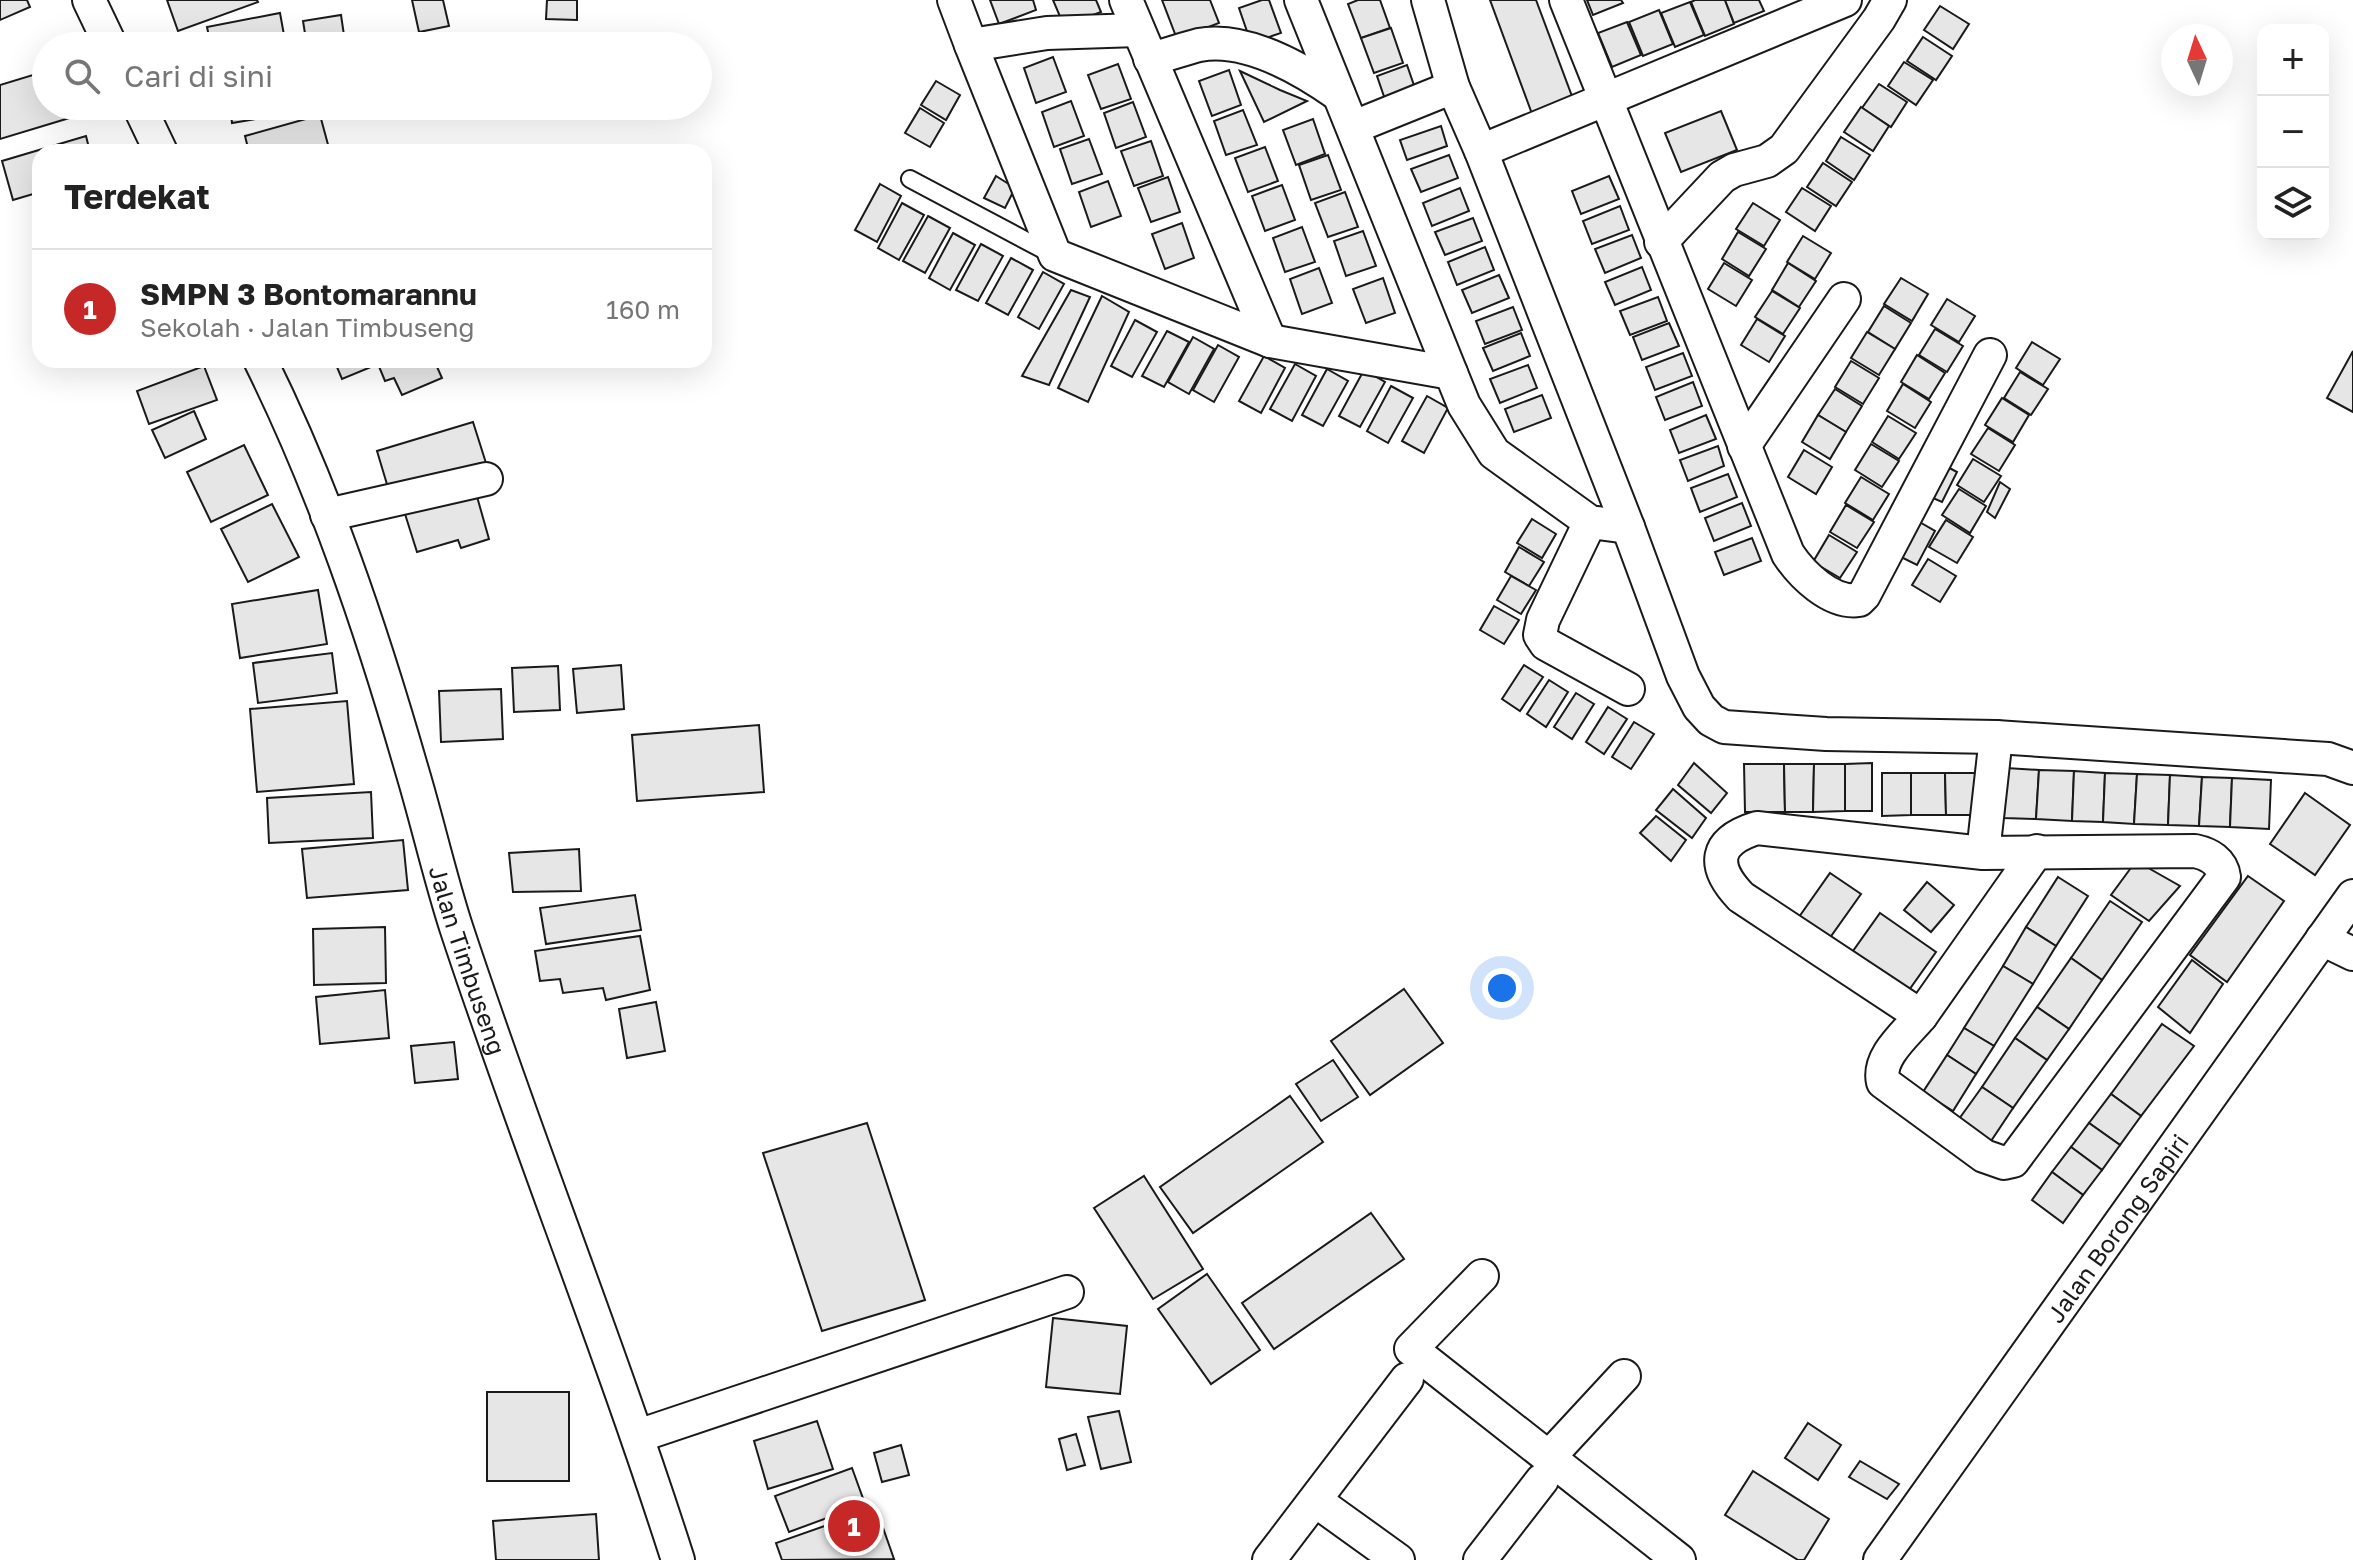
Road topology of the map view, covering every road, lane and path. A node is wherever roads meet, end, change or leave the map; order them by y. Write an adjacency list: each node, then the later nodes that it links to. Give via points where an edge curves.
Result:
1 (89, 0): 9 (street)
2 (954, 0): 10 (street)
3 (1126, 0): 11 (street)
4 (1301, 0): 13 (street)
5 (1428, 0): 12 (street)
6 (1566, 0): 14 (street)
7 (1845, 0): 14 (street)
8 (1890, 0): 20 (street, via 1784,149 1722,177)
9 (104, 32)
10 (971, 45): 11 (street, via 1047,33); 21 (street)
11 (1144, 45): 13 (street, via 1228,45 1267,54 1307,72); 23 (street)
12 (1453, 87): 16 (street); 18 (street)
13 (1339, 95): 16 (street)
14 (1604, 101): 18 (street); 20 (street)
15 (146, 120): 17 (street)
16 (1354, 127): 26 (street)
17 (157, 144)
18 (1481, 151): 31 (street)
19 (910, 179): 21 (lane)
20 (1661, 242): 27 (street)
21 (1055, 255): 23 (street)
22 (1844, 299): 27 (street)
23 (1270, 341): 26 (street)
24 (1990, 355): 27 (street, via 1859,600 1843,600 1796,566)
25 (264, 368): 29 (street, Jalan Timbuseng)
26 (1451, 373): 30 (street, via 1494,453)
27 (1744, 446)
28 (486, 479): 29 (street)
29 (327, 515): 45 (street, Jalan Timbuseng, via 407,753 438,872 495,1046)
30 (1590, 522): 31 (street); 32 (street, via 1540,635 1546,644)
31 (1628, 527): 33 (street, via 1683,676 1711,720 1724,727 1826,734)
32 (1628, 689)
33 (1996, 737): 34 (street, via 2328,759); 36 (street)
34 (2353, 768)
35 (2037, 851): 36 (street); 40 (street); 40 (street, via 2195,851 2215,860 2224,877 2013,1161 1984,1156 1883,1082 1885,1060)
36 (1983, 853): 40 (street, via 1757,828 1728,841 1722,851 1724,877 1741,897)
37 (2353, 896): 38 (street, Jalan Borong Sapiri)
38 (2322, 939): 39 (street); 53 (street, Jalan Borong Sapiri)
39 (2353, 954)
40 (1921, 1016)
41 (1482, 1276): 46 (street, via 1411,1349)
42 (1067, 1292): 45 (street)
43 (1624, 1376): 46 (street)
44 (1407, 1379): 47 (street)
45 (638, 1436): 48 (street, Jalan Timbuseng)
46 (1545, 1468): 51 (street); 52 (street)
47 (1316, 1501): 49 (street); 50 (street)
48 (678, 1560)
49 (1269, 1560)
50 (1398, 1560)
51 (1480, 1560)
52 (1679, 1560)
53 (1880, 1560)

